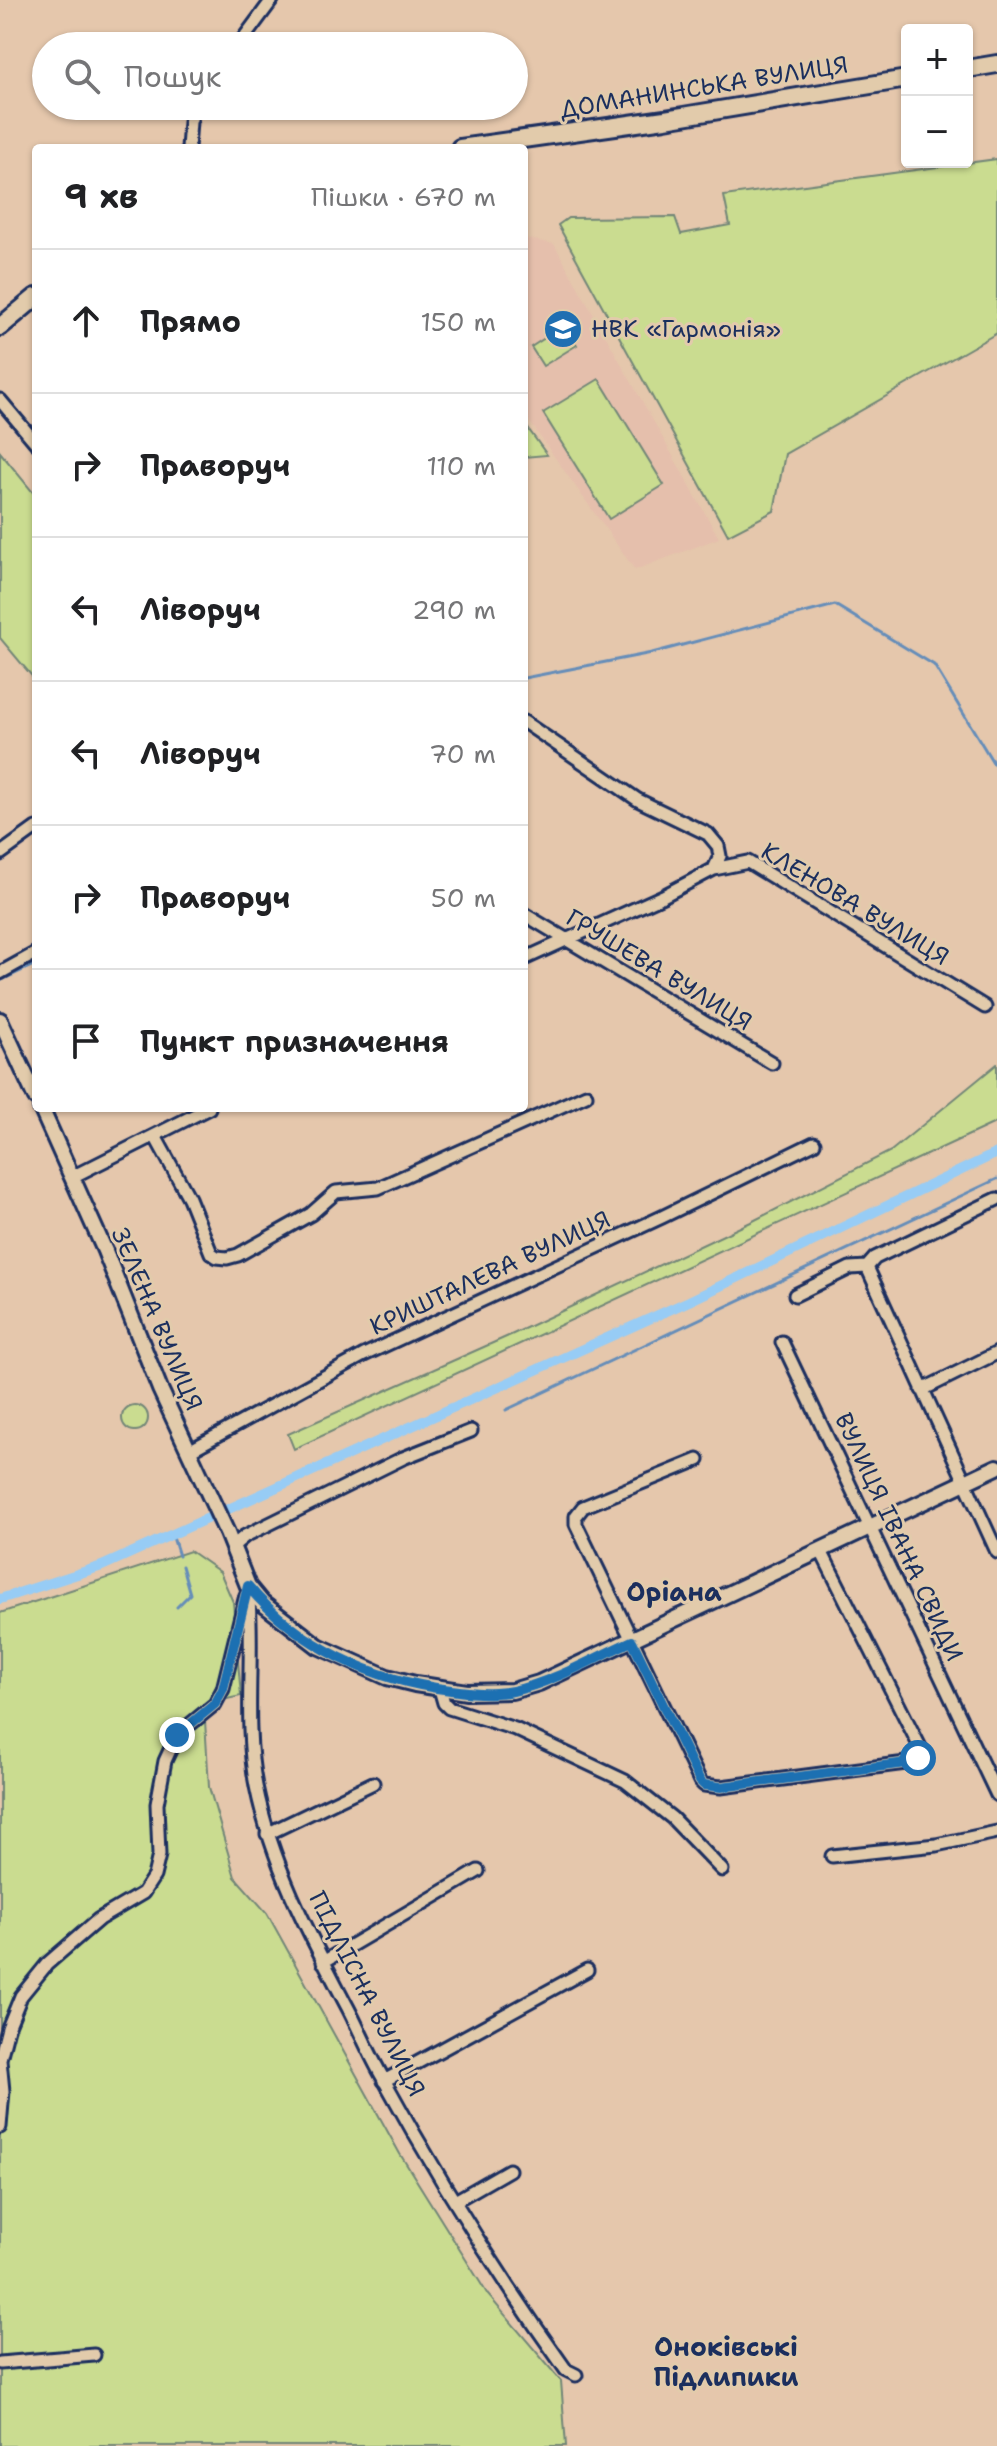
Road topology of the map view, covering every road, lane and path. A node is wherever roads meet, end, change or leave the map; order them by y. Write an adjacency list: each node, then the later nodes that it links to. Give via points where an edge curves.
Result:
1 (272, 0): 2 (street)
2 (248, 32)
3 (997, 64): 4 (main road)
4 (973, 68)
5 (901, 80): 8 (main road, ДОМАНИНСЬКА ВУЛИЦЯ)
6 (191, 120): 7 (street)
7 (188, 144)
8 (488, 144)
9 (32, 300): 10 (main road)
10 (0, 327)
11 (0, 400): 12 (street)
12 (32, 438)
13 (528, 725): 16 (street, via 638,800 708,834 720,856)
14 (32, 831): 15 (street)
15 (0, 854)
16 (714, 869): 18 (street); 22 (street, КЛЕНОВА ВУЛИЦЯ, via 748,862)
17 (528, 916): 18 (street, ГРУШЕВА ВУЛИЦЯ)
18 (566, 940): 20 (street); 24 (street, ГРУШЕВА ВУЛИЦЯ)
19 (32, 955): 21 (street)
20 (528, 957)
21 (0, 973)
22 (985, 1007)
23 (0, 1020): 25 (street)
24 (772, 1063)
25 (32, 1089)
26 (586, 1095): 29 (street, via 378,1188 336,1192 311,1214 227,1258 211,1253)
27 (43, 1112): 31 (street, ЗЕЛЕНА ВУЛИЦЯ)
28 (201, 1112): 29 (street)
29 (155, 1136): 31 (street)
30 (814, 1143): 39 (street, КРИШТАЛЕВА ВУЛИЦЯ, via 364,1355)
31 (72, 1177): 39 (street, ЗЕЛЕНА ВУЛИЦЯ)
32 (997, 1199): 33 (street, via 875,1258)
33 (867, 1267): 34 (street, via 850,1268); 37 (street)
34 (795, 1295)
35 (782, 1342): 43 (street, ВУЛИЦЯ ІВАНА СВИДИ)
36 (997, 1353): 37 (street)
37 (922, 1390): 42 (street)
38 (471, 1431): 44 (street)
39 (189, 1451): 44 (street, ЗЕЛЕНА ВУЛИЦЯ)
40 (698, 1460): 48 (street, via 583,1507 576,1516)
41 (997, 1467): 42 (street)
42 (964, 1482): 43 (street); 46 (street)
43 (870, 1529): 45 (street); 51 (street, ВУЛИЦЯ ІВАНА СВИДИ)
44 (230, 1540): 47 (street, ЗЕЛЕНА ВУЛИЦЯ)
45 (821, 1551): 48 (street); 48 (street, via 920,1747 913,1761 704,1785)
46 (997, 1552)
47 (248, 1586): 49 (street, via 280,1618 332,1654 387,1677); 53 (street, ПІДЛІСНА ВУЛИЦЯ, via 249,1747); 59 (street, via 223,1689 215,1704 177,1735 165,1761 154,1876 143,1893 99,1919 47,1964 21,1996)
48 (632, 1641): 49 (street, via 512,1691)
49 (440, 1689): 55 (street, via 449,1708 515,1729 639,1789)
50 (373, 1783): 53 (street)
51 (997, 1795)
52 (997, 1832): 54 (street, via 936,1845)
53 (267, 1834): 57 (street, ПІДЛІСНА ВУЛИЦЯ)
54 (832, 1856)
55 (722, 1870)
56 (478, 1871): 57 (street)
57 (323, 1962): 60 (street, ПІДЛІСНА ВУЛИЦЯ)
58 (587, 1970): 60 (street)
59 (0, 2060): 61 (street)
60 (384, 2081): 63 (street, ПІДЛІСНА ВУЛИЦЯ)
61 (0, 2127)
62 (509, 2170): 63 (street)
63 (455, 2201): 66 (street, ПІДЛІСНА ВУЛИЦЯ, via 508,2288 566,2370)
64 (94, 2355): 65 (street)
65 (0, 2363)
66 (576, 2375)

